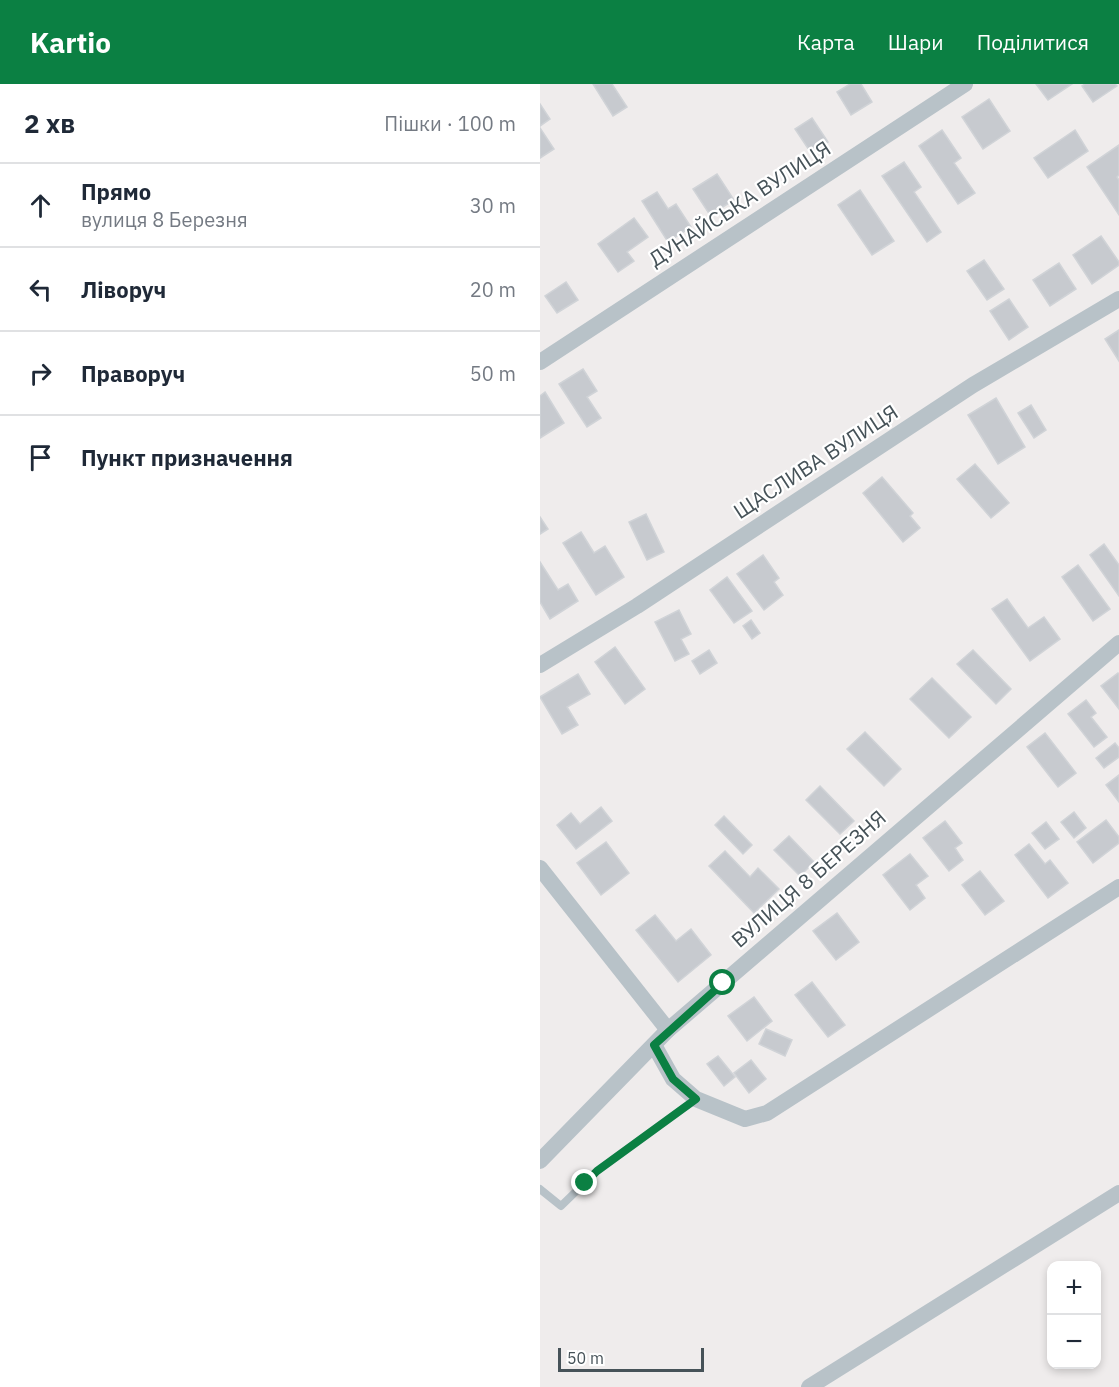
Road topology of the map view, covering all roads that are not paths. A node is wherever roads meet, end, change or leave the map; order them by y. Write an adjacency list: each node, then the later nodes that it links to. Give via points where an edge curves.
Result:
1 (965, 84): 3 (street, ДУНАЙСЬКА ВУЛИЦЯ)
2 (1119, 299): 5 (street, ЩАСЛИВА ВУЛИЦЯ, via 973,386)
3 (540, 362)
4 (1119, 643): 8 (street, ВУЛИЦЯ 8 БЕРЕЗНЯ)
5 (540, 665)
6 (540, 868): 8 (street)
7 (1119, 887): 10 (street, via 767,1113 745,1119)
8 (669, 1030): 9 (street, ВУЛИЦЯ 8 БЕРЕЗНЯ)
9 (654, 1045): 10 (street, via 673,1079); 11 (street, ВУЛИЦЯ 8 БЕРЕЗНЯ)
10 (696, 1099): 12 (lane, via 597,1171 561,1206)
11 (540, 1161)
12 (540, 1189)
13 (1119, 1193): 14 (street)
14 (809, 1387)

